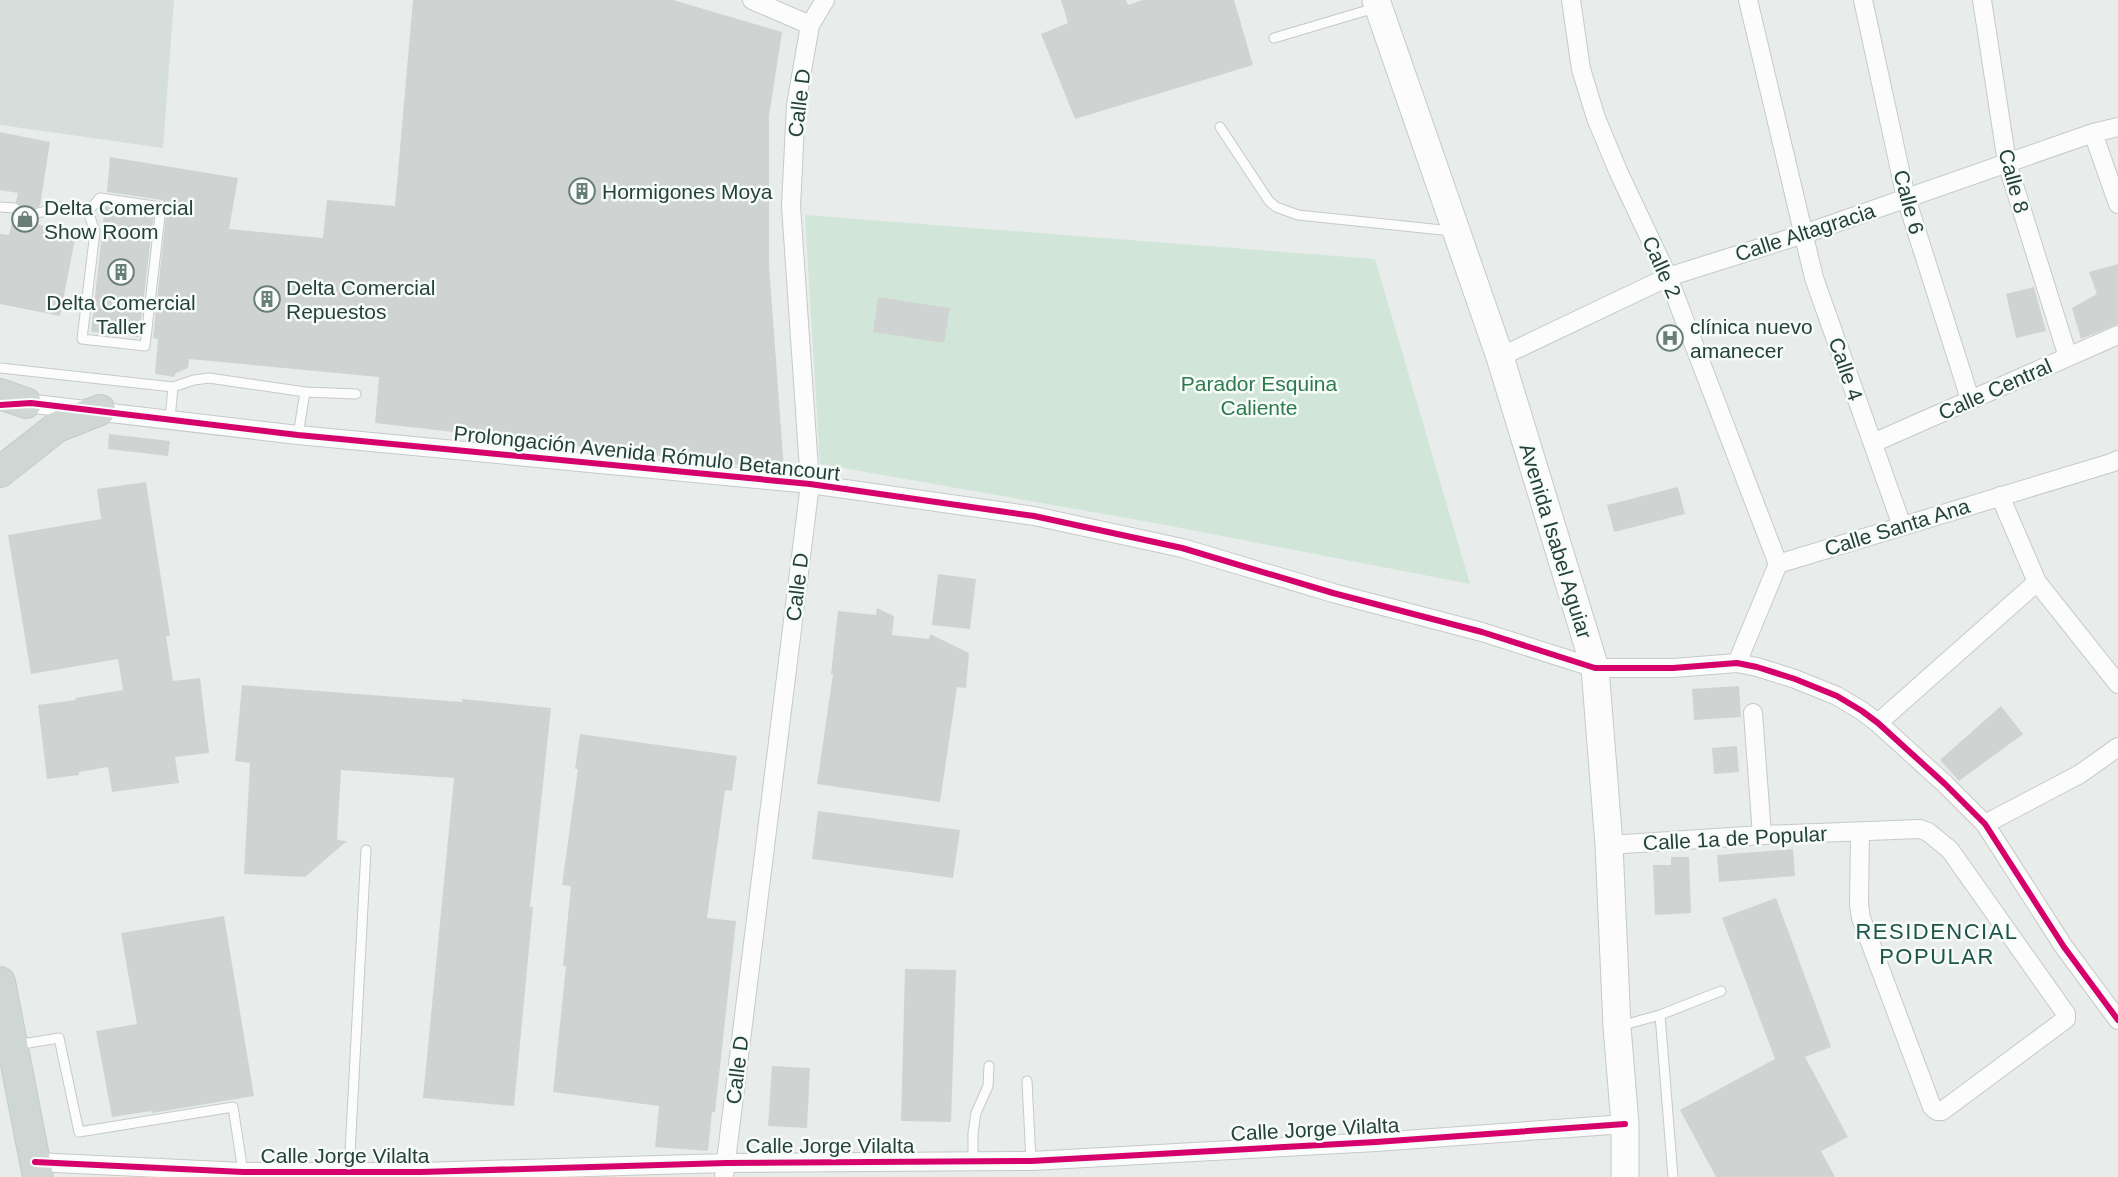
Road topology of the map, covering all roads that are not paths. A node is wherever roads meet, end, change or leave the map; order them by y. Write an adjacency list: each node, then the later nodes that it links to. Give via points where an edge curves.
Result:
1 (752, 0): 8 (street)
2 (825, 0): 8 (street, Calle D)
3 (1570, 0): 22 (street, Calle 2, via 1581,69 1596,118)
4 (1748, 0): 21 (street, Calle 4)
5 (1863, 0): 14 (street, Calle 6)
6 (1982, 0): 13 (street, Calle 8)
7 (1377, 4): 9 (lane); 20 (main road, Avenida Isabel Aguiar)
8 (810, 25): 38 (street, Calle D, via 796,105 791,206)
9 (1274, 38)
10 (1220, 127): 20 (lane, via 1276,207 1298,215)
11 (2118, 127): 12 (street, Calle Altagracia)
12 (2094, 134): 13 (street, Calle Altagracia); 15 (street)
13 (2007, 164): 14 (street, Calle Altagracia); 25 (street, Calle 8)
14 (1906, 198): 21 (street, Calle Altagracia); 30 (street, Calle 6)
15 (2118, 204)
16 (0, 207): 17 (lane)
17 (15, 208)
18 (88, 211): 18 (lane, via 95,232 82,339 145,346 161,207 100,198); 19 (lane, via 60,207)
19 (38, 213)
20 (1456, 232): 24 (main road, Avenida Isabel Aguiar)
21 (1804, 234): 22 (street, Calle Altagracia); 35 (street, Calle 4, via 1814,278)
22 (1668, 277): 24 (street, Calle Altagracia); 41 (street, Calle 2)
23 (2118, 335): 25 (street, Calle Central)
24 (1500, 357): 44 (main road, Avenida Isabel Aguiar)
25 (2068, 357): 30 (street, Calle Central)
26 (0, 368): 27 (lane)
27 (173, 387): 28 (lane, via 209,378); 33 (lane)
28 (304, 392): 29 (lane); 34 (lane)
29 (356, 394)
30 (1970, 399): 35 (street, Calle Central)
31 (9, 401): 32 (street, Prolongación Avenida Rómulo Betancourt)
32 (100, 410): 33 (street, Prolongación Avenida Rómulo Betancourt); 37 (main road, via 57,427)
33 (170, 419): 34 (street, Prolongación Avenida Rómulo Betancourt)
34 (298, 435): 38 (street, Prolongación Avenida Rómulo Betancourt)
35 (1873, 443): 40 (street, Calle 4)
36 (2116, 466): 39 (street, Calle Santa Ana)
37 (0, 472)
38 (810, 484): 44 (street, Prolongación Avenida Rómulo Betancourt, via 1034,516 1182,548 1482,632); 66 (street, Calle D)
39 (2000, 496): 40 (street, Calle Santa Ana); 42 (street)
40 (1902, 526): 41 (street, Calle Santa Ana)
41 (1778, 564): 43 (street)
42 (2037, 582): 45 (street); 47 (street)
43 (1737, 663): 44 (street, Prolongación Avenida Rómulo Betancourt); 47 (street, Prolongación Avenida Rómulo Betancourt, via 1837,696)
44 (1595, 668): 52 (main road, Avenida Isabel Aguiar)
45 (2118, 684)
46 (1753, 713): 51 (street)
47 (1878, 723): 49 (street, Prolongación Avenida Rómulo Betancourt)
48 (2118, 747): 49 (street, via 2079,774)
49 (1985, 824): 56 (street, Prolongación Avenida Rómulo Betancourt, via 2064,947)
50 (1860, 832): 50 (street, Calle 1a de Popular, via 1920,829 1947,847 2066,1014 2066,1019 1942,1111 1932,1107 1861,918); 51 (street, Calle 1a de Popular)
51 (1762, 835): 52 (street, Calle 1a de Popular)
52 (1609, 845): 58 (main road, Avenida Isabel Aguiar)
53 (366, 850): 69 (lane)
54 (0, 982): 59 (main road)
55 (1721, 991): 57 (lane)
56 (2116, 1014)
57 (1660, 1015): 58 (lane); 71 (lane)
58 (1617, 1027): 62 (main road, Avenida Isabel Aguiar)
59 (12, 1045): 65 (main road); 68 (lane, via 59,1038 80,1132 233,1107)
60 (989, 1066): 63 (lane, via 988,1086 976,1113)
61 (1027, 1081): 64 (lane)
62 (1625, 1124): 64 (street, Calle Jorge Vilalta); 70 (main road, Avenida Isabel Aguiar)
63 (973, 1161): 64 (street, Calle Jorge Vilalta); 66 (street, Calle Jorge Vilalta)
64 (1032, 1169)
65 (37, 1170): 67 (street, Calle Jorge Vilalta)
66 (725, 1170): 69 (street, Calle Jorge Vilalta)
67 (126, 1172): 68 (street, Calle Jorge Vilalta)
68 (243, 1172): 69 (street, Calle Jorge Vilalta)
69 (349, 1172)
70 (1621, 1177)
71 (1673, 1177)

